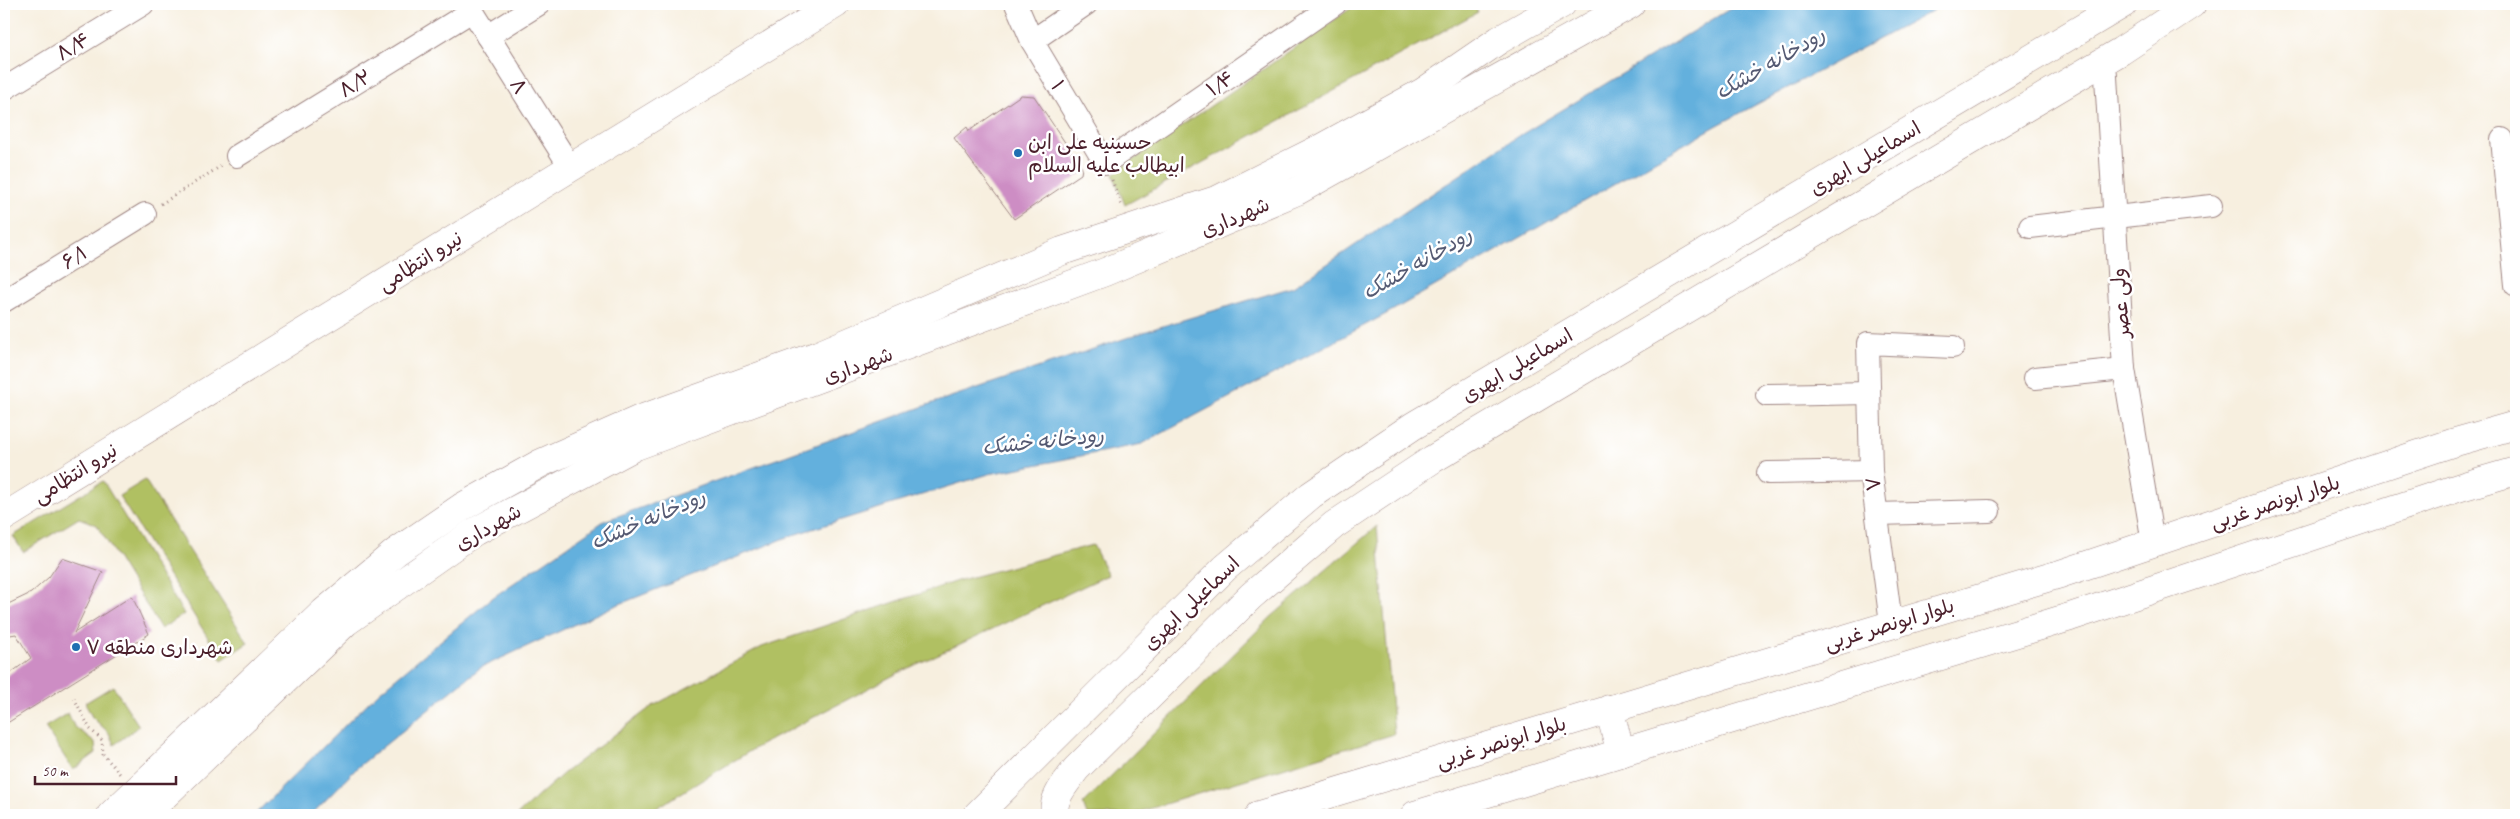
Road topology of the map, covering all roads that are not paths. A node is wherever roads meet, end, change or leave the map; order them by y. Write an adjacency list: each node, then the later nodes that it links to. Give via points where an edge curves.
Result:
1 (143, 4): 15 (street, ۸/۴)
2 (539, 4): 12 (street)
3 (836, 4): 19 (main road, نیرو انتظامی)
4 (1016, 4): 13 (street, ۱)
5 (1086, 4): 13 (street)
6 (1335, 4): 18 (street, ۱/۴)
7 (1562, 4): 43 (main road, شهرداری, via 1499,40 1423,92 1220,198 1062,251 818,355 638,420 541,463 478,498 396,552 324,612)
8 (1631, 4): 43 (main road, شهرداری, via 1296,191 1105,272 636,446 474,532 346,622)
9 (2123, 4): 42 (main road, اسماعیلی ابهری, via 1413,426 1311,495 1225,568)
10 (2192, 4): 14 (main road, اسماعیلی ابهری)
11 (470, 7): 12 (street, ۸); 17 (street, ۸/۲)
12 (488, 36): 19 (street, ۸)
13 (1032, 41): 18 (street, ۱)
14 (2105, 61): 22 (street, ولی عصر); 44 (main road, اسماعیلی ابهری, via 1433,459 1334,525 1251,596 1076,769 1060,791)
15 (4, 89)
16 (2502, 139): 24 (street)
17 (237, 156)
18 (1106, 163)
19 (571, 168): 37 (main road, نیرو انتظامی)
20 (2211, 206): 22 (street)
21 (145, 214): 25 (street, ۶/۱)
22 (2114, 217): 23 (street); 27 (street, ولی عصر)
23 (2030, 227)
24 (2516, 285)
25 (4, 301)
26 (1952, 347): 29 (street, ۷, via 1868,343)
27 (2124, 369): 28 (street); 38 (street, ولی عصر)
28 (2035, 378)
29 (1869, 393): 30 (street); 32 (street, ۷)
30 (1767, 395)
31 (2516, 425): 38 (main road, بلوار ابونصر غربی, via 2452,443)
32 (1871, 471): 34 (street); 36 (street, ۷)
33 (2516, 471): 41 (main road, via 2070,617)
34 (1768, 473)
35 (1989, 511): 36 (street)
36 (1877, 514): 39 (street, ۷)
37 (5, 515)
38 (2153, 543): 39 (main road, بلوار ابونصر غربی)
39 (1891, 623): 40 (main road, بلوار ابونصر غربی)
40 (1609, 709): 41 (main road); 48 (main road, بلوار ابونصر غربی)
41 (1621, 753): 49 (main road)
42 (1003, 789): 46 (main road, اسماعیلی ابهری); 47 (main road, via 1001,803)
43 (141, 802): 45 (main road, شهرداری)
44 (1053, 814)
45 (111, 815)
46 (977, 815)
47 (1006, 815)
48 (1259, 815)
49 (1415, 815)

